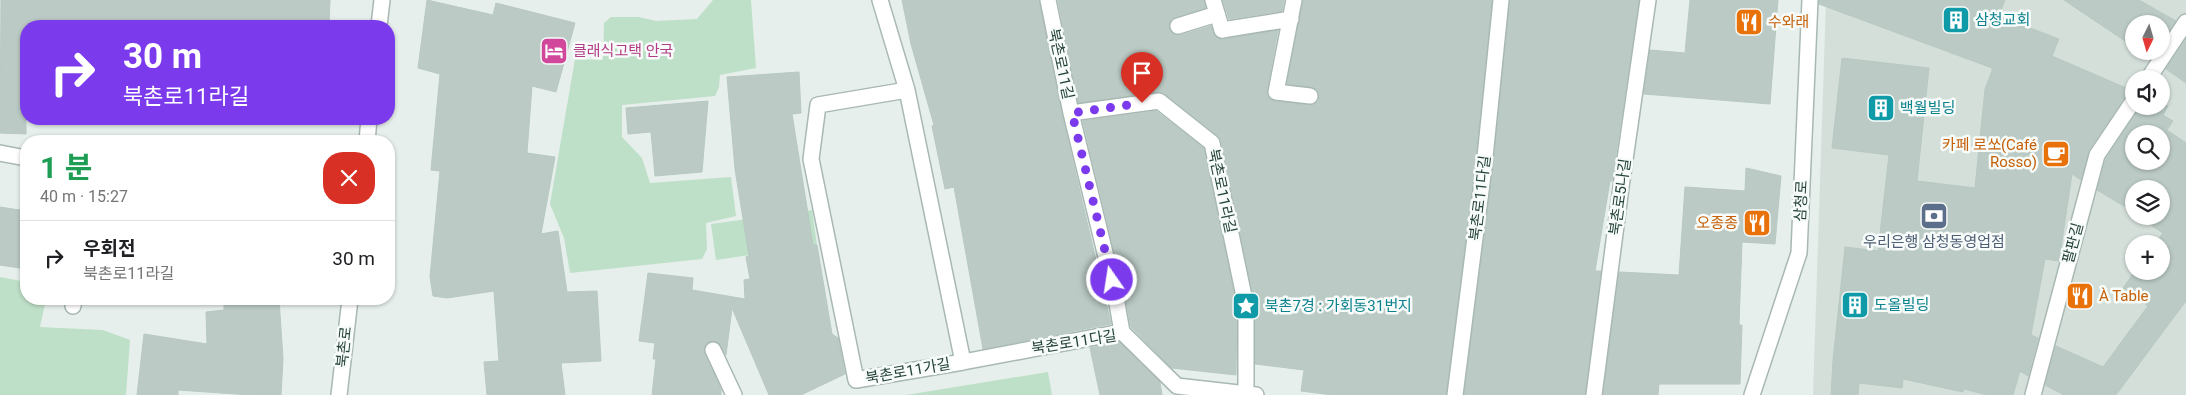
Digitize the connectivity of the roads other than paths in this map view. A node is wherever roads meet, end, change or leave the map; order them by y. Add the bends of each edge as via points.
1 (382, 0) edge
2 (880, 0) edge
3 (1048, 0) edge
4 (1294, 0) edge
5 (1502, 0) edge
6 (1648, 0) edge
7 (1810, 0) edge
8 (1215, 7) edge
9 (1291, 19) junction
10 (380, 20) edge
11 (2186, 22) edge
12 (1178, 26) dead end
13 (2154, 70) edge
14 (906, 90) junction
15 (1310, 96) dead end
16 (1072, 113) junction
17 (2125, 113) edge
18 (0, 153) edge
19 (20, 157) edge
20 (349, 305) edge
21 (1122, 332) junction
22 (713, 350) dead end
23 (962, 362) junction
24 (1177, 390) edge
25 (1251, 394) edge
26 (339, 395) edge
27 (734, 395) edge
28 (1455, 395) edge
29 (1594, 395) edge
30 (1752, 395) edge
31 (2033, 395) edge

1 - 10 street
2 - 14 street, 북촌로11가길
3 - 16 street, 북촌로11길
4 - 9 street
5 - 28 street, 북촌로11다길
6 - 29 street, 북촌로5나길
7 - 30 street, 삼청로 via 1799,253
8 - 9 street via 1222,30
8 - 12 street
9 - 15 street via 1276,92
11 - 13 street
14 - 23 street, 북촌로11가길
14 - 23 street, 북촌로11가길 via 818,105 811,159 852,361 856,380
16 - 21 street, 북촌로11길
16 - 25 street, 북촌로11라길 via 1159,101 1212,143 1246,306
17 - 31 street, 팔판길 via 2097,155
18 - 19 street
20 - 26 street, 북촌로
21 - 23 street, 북촌로11다길
21 - 24 street, 북촌로11다길
22 - 27 street
24 - 25 street, 북촌로11다길

